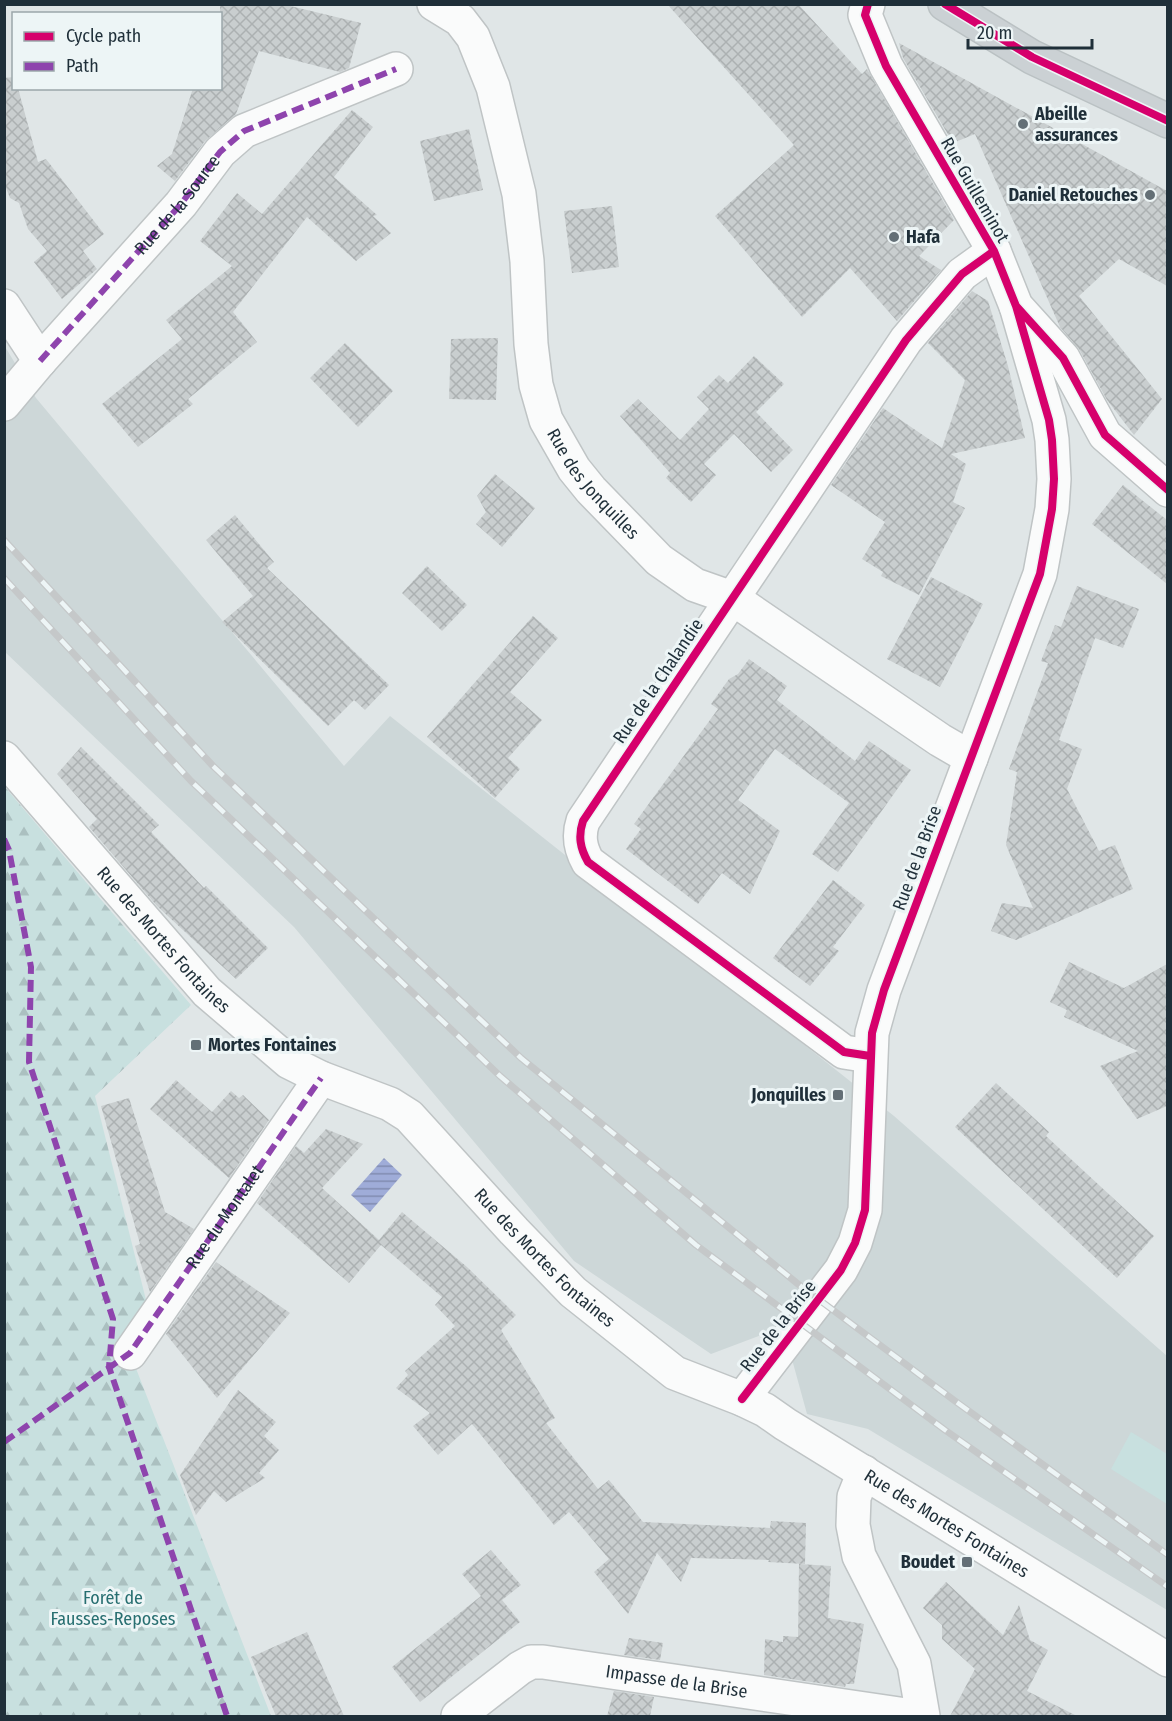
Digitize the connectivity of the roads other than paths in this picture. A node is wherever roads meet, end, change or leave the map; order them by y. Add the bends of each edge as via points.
1 (434, 4) edge
2 (868, 4) edge
3 (945, 4) edge
4 (396, 69) dead end
5 (1167, 121) edge
6 (994, 251) junction
7 (4, 306) edge
8 (1016, 306) junction
9 (40, 361) junction
10 (4, 404) edge
11 (1105, 435) junction
12 (1052, 440) junction
13 (1167, 490) edge
14 (732, 598) junction
15 (4, 758) edge
16 (971, 758) junction
17 (870, 1056) junction
18 (321, 1078) junction
19 (130, 1353) dead end
20 (742, 1399) junction
21 (864, 1472) junction
22 (1167, 1660) edge
23 (458, 1716) edge
24 (913, 1716) edge
25 (923, 1716) edge

1 - 14 street, Rue des Jonquilles via 460,20 473,37 493,87 519,195 531,344 536,385 546,420 574,469 659,560 695,585
2 - 6 street, Rue Guilleminot via 866,15 886,66
3 - 5 main road via 1032,57
4 - 9 street, Rue de la Source via 244,131 220,152 181,204
6 - 8 street, Rue Guilleminot
6 - 14 street, Rue de la Chalandie via 962,274 906,340
7 - 9 street
8 - 11 street, Rue Guilleminot via 1063,358
8 - 12 street, Rue de la Brise
9 - 10 street, Rue de la Source
11 - 12 street
11 - 13 street, Rue Guilleminot
12 - 16 street, Rue de la Brise via 1052,509 1040,574
14 - 16 street, Rue des Jonquilles
14 - 17 street, Rue de la Chalandie via 583,821 579,833 583,854 588,862 844,1052
15 - 18 street, Rue des Mortes Fontaines via 207,992 289,1062
16 - 17 street, Rue de la Brise via 884,990
17 - 20 street, Rue de la Brise via 865,1210 855,1243 841,1270
18 - 19 street, Rue du Montalet
18 - 20 street, Rue des Mortes Fontaines via 390,1104 409,1116 573,1292 675,1373
20 - 21 street, Rue des Mortes Fontaines
21 - 22 street, Rue des Mortes Fontaines
21 - 25 street via 854,1497 853,1525 860,1556 914,1664
23 - 24 street, Impasse de la Brise via 531,1662

